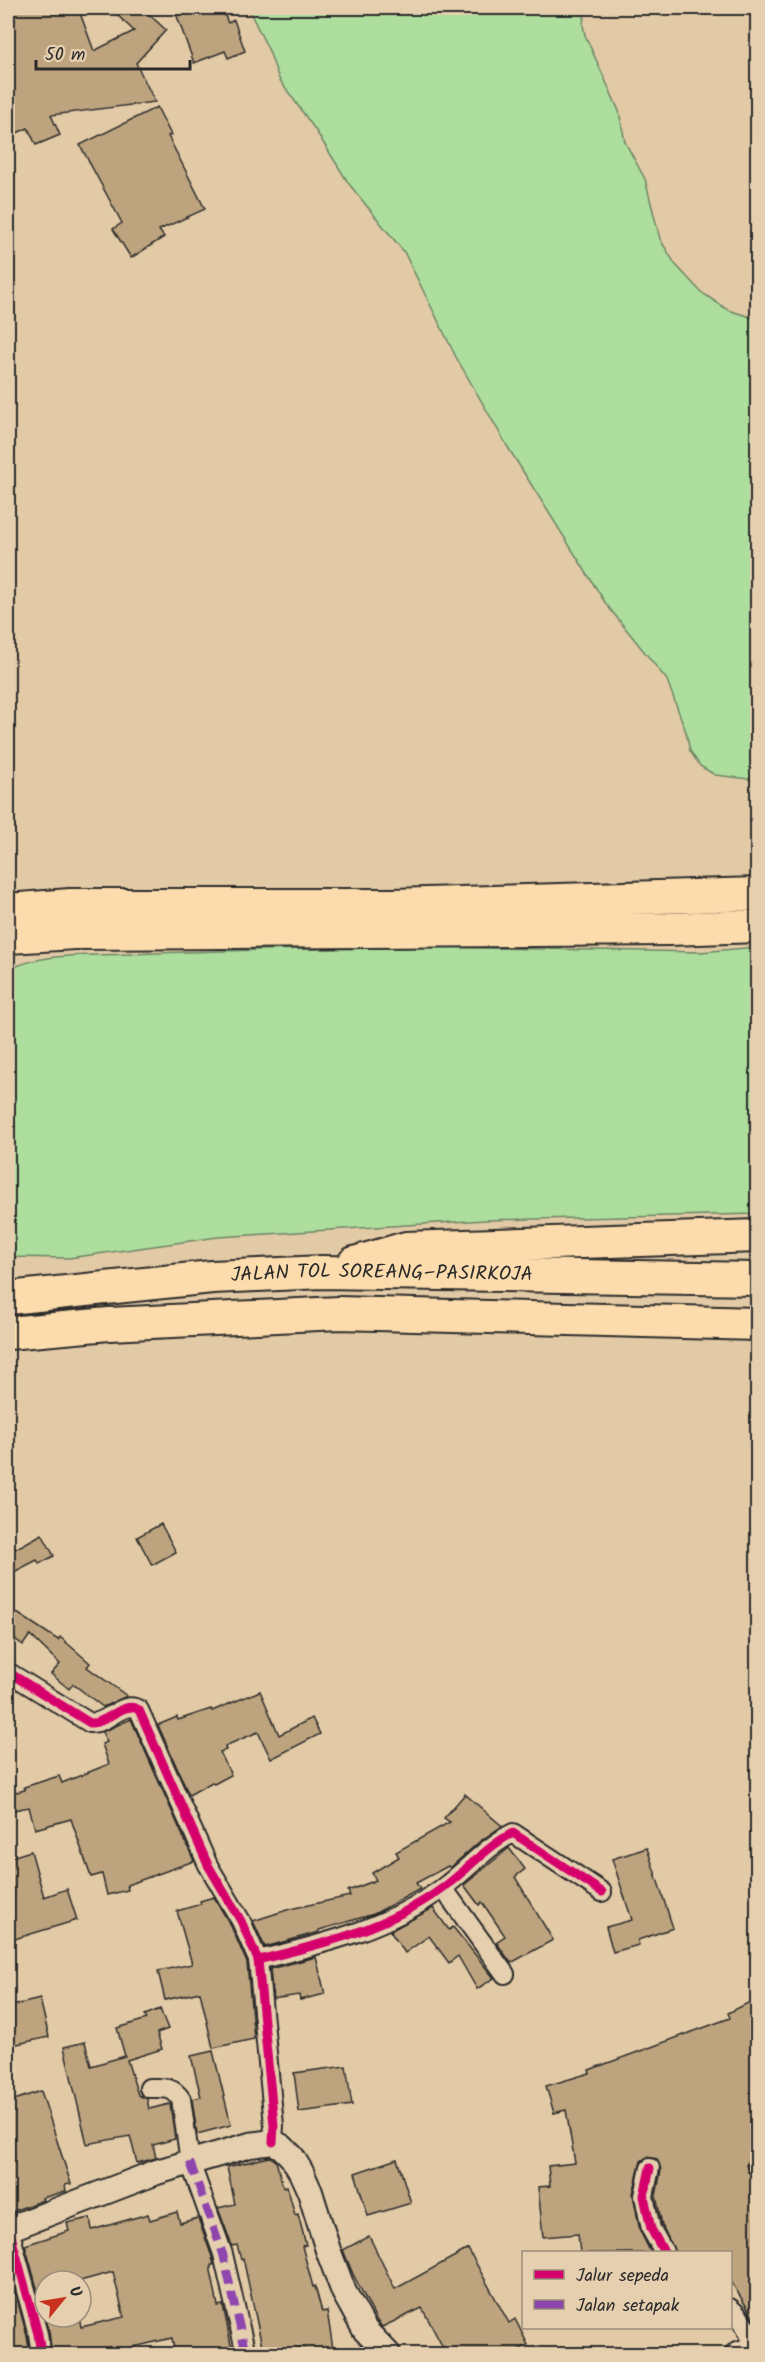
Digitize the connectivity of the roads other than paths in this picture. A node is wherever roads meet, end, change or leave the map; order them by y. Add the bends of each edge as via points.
1 (758, 894) edge
2 (8, 900) edge
3 (8, 910) edge
4 (72, 919) junction
5 (758, 926) edge
6 (8, 937) edge
7 (8, 947) edge
8 (758, 1236) edge
9 (322, 1272) junction
10 (758, 1279) edge
11 (8, 1298) edge
12 (758, 1324) edge
13 (8, 1333) edge
14 (8, 1672) edge
15 (443, 1888) junction
16 (602, 1892) dead end
17 (258, 1960) junction
18 (505, 1974) dead end
19 (149, 2088) dead end
20 (273, 2142) junction
21 (190, 2162) junction
22 (650, 2168) dead end
23 (8, 2229) edge
24 (663, 2251) edge
25 (732, 2310) edge
26 (750, 2350) edge
27 (41, 2355) edge
28 (246, 2355) edge
29 (388, 2355) edge

1 - 4 highway
2 - 4 highway
3 - 4 highway
4 - 5 highway via 668,929
4 - 6 highway
4 - 7 highway
8 - 9 highway via 406,1248
9 - 10 highway, JALAN TOL SOREANG–PASIRKOJA
9 - 11 highway, JALAN TOL SOREANG–PASIRKOJA via 212,1277
12 - 13 highway, JALAN TOL SOREANG–PASIRKOJA via 339,1313
14 - 17 street via 90,1723 98,1724 127,1707 139,1710 208,1865 241,1921
15 - 16 street via 513,1833
15 - 17 street via 384,1923 327,1944
15 - 18 street
17 - 20 street
19 - 21 street via 169,2088 181,2099
20 - 21 street
20 - 29 street via 292,2157 301,2172 344,2292 365,2330
21 - 23 street
21 - 28 street via 228,2272
22 - 24 street via 644,2196 651,2229
23 - 27 street
25 - 26 street via 748,2328

